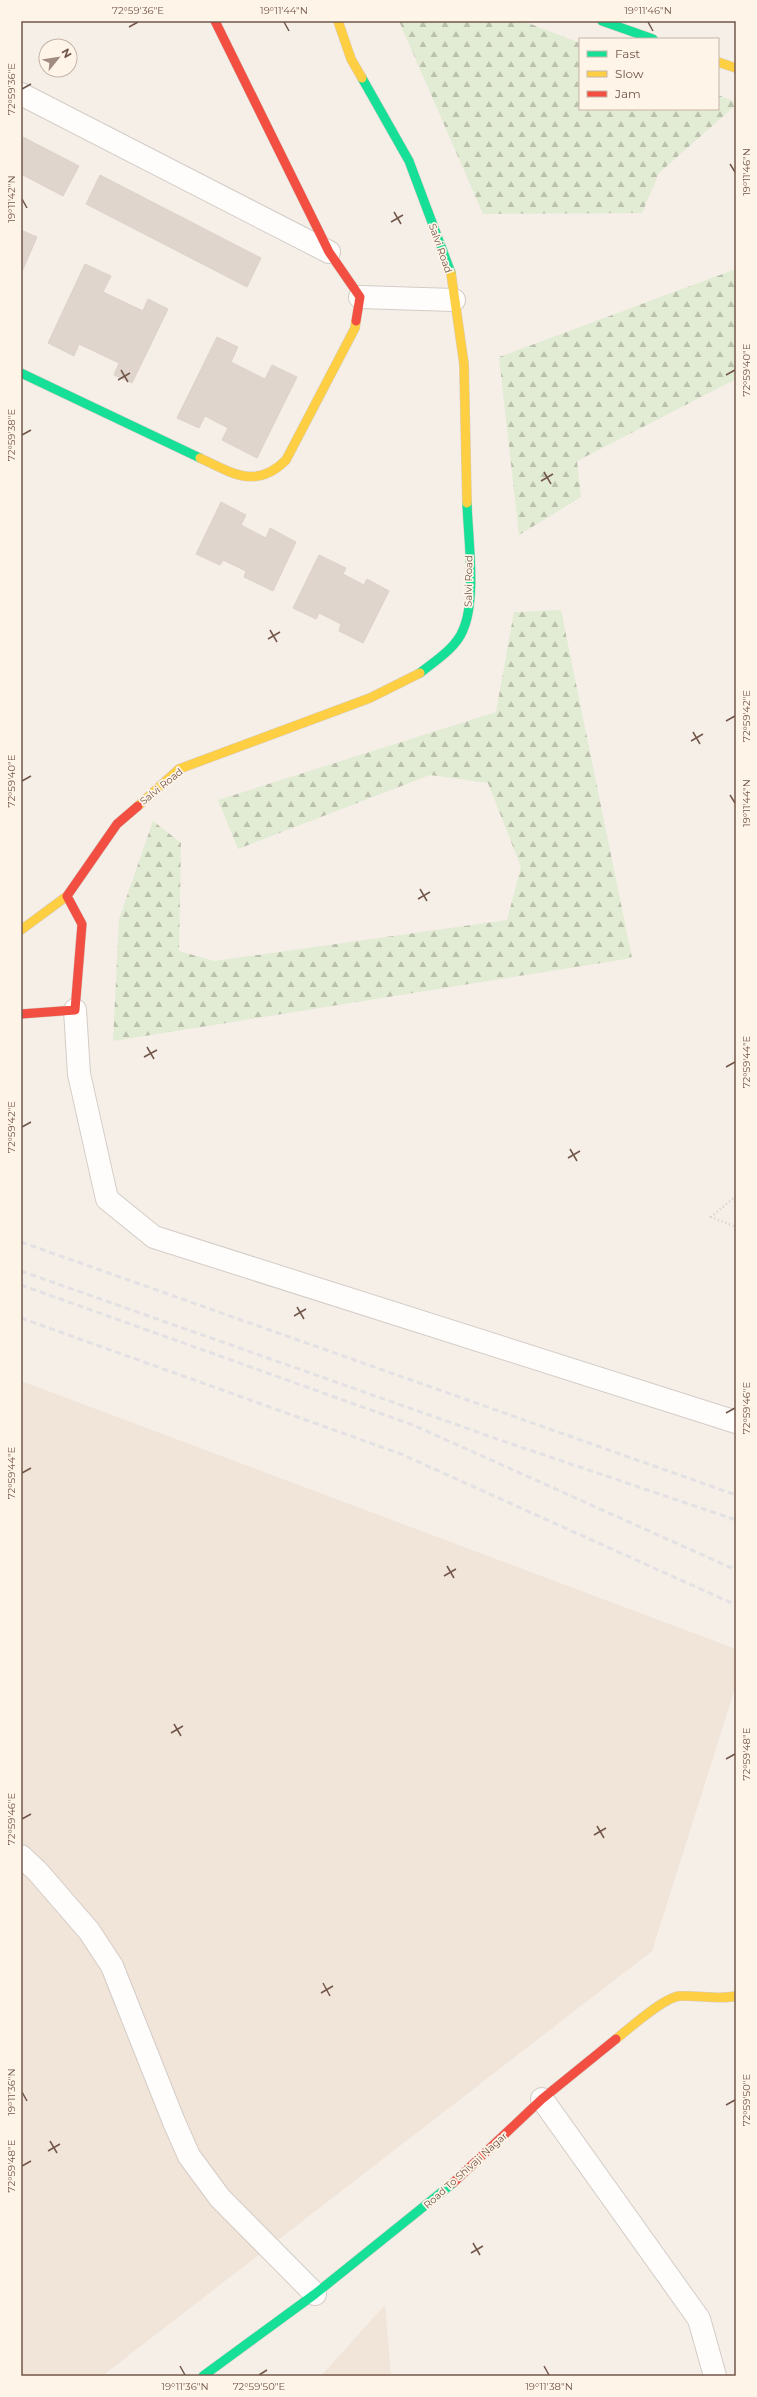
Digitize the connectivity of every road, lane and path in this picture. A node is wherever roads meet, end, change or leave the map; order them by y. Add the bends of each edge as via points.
1 (215, 21) edge
2 (338, 21) edge
3 (602, 21) edge
4 (650, 38) edge
5 (719, 62) edge
6 (736, 68) edge
7 (21, 94) edge
8 (329, 252) junction
9 (360, 297) junction
10 (454, 300) junction
11 (21, 373) edge
12 (68, 896) junction
13 (21, 930) edge
14 (75, 1010) junction
15 (21, 1014) edge
16 (736, 1196) edge
17 (736, 1227) edge
18 (736, 1422) edge
19 (21, 1856) edge
20 (736, 1996) edge
21 (542, 2099) junction
22 (315, 2294) junction
23 (202, 2376) edge
24 (714, 2376) edge

1 - 8 street
2 - 10 street, Salvi Road via 351,59 409,161 450,268
3 - 4 street
5 - 6 street
7 - 8 street
8 - 9 street
9 - 10 street
9 - 11 street via 355,328 286,460 276,471 260,478 239,476
10 - 12 street, Salvi Road via 464,364 470,603 463,631 446,652 415,678 370,698 179,769 117,824
12 - 13 street, Salvi Road
12 - 14 street via 82,924
14 - 15 street
14 - 18 street via 79,1074 107,1199 154,1237
16 - 17 path via 711,1217
19 - 22 street via 89,1931 112,1966 190,2156 220,2198
20 - 21 street, Road To Shivaji Nagar via 722,1999 679,1996 654,2009
21 - 22 street, Road To Shivaji Nagar via 442,2194
21 - 24 street via 699,2319
22 - 23 street, Road To Shivaji Nagar

